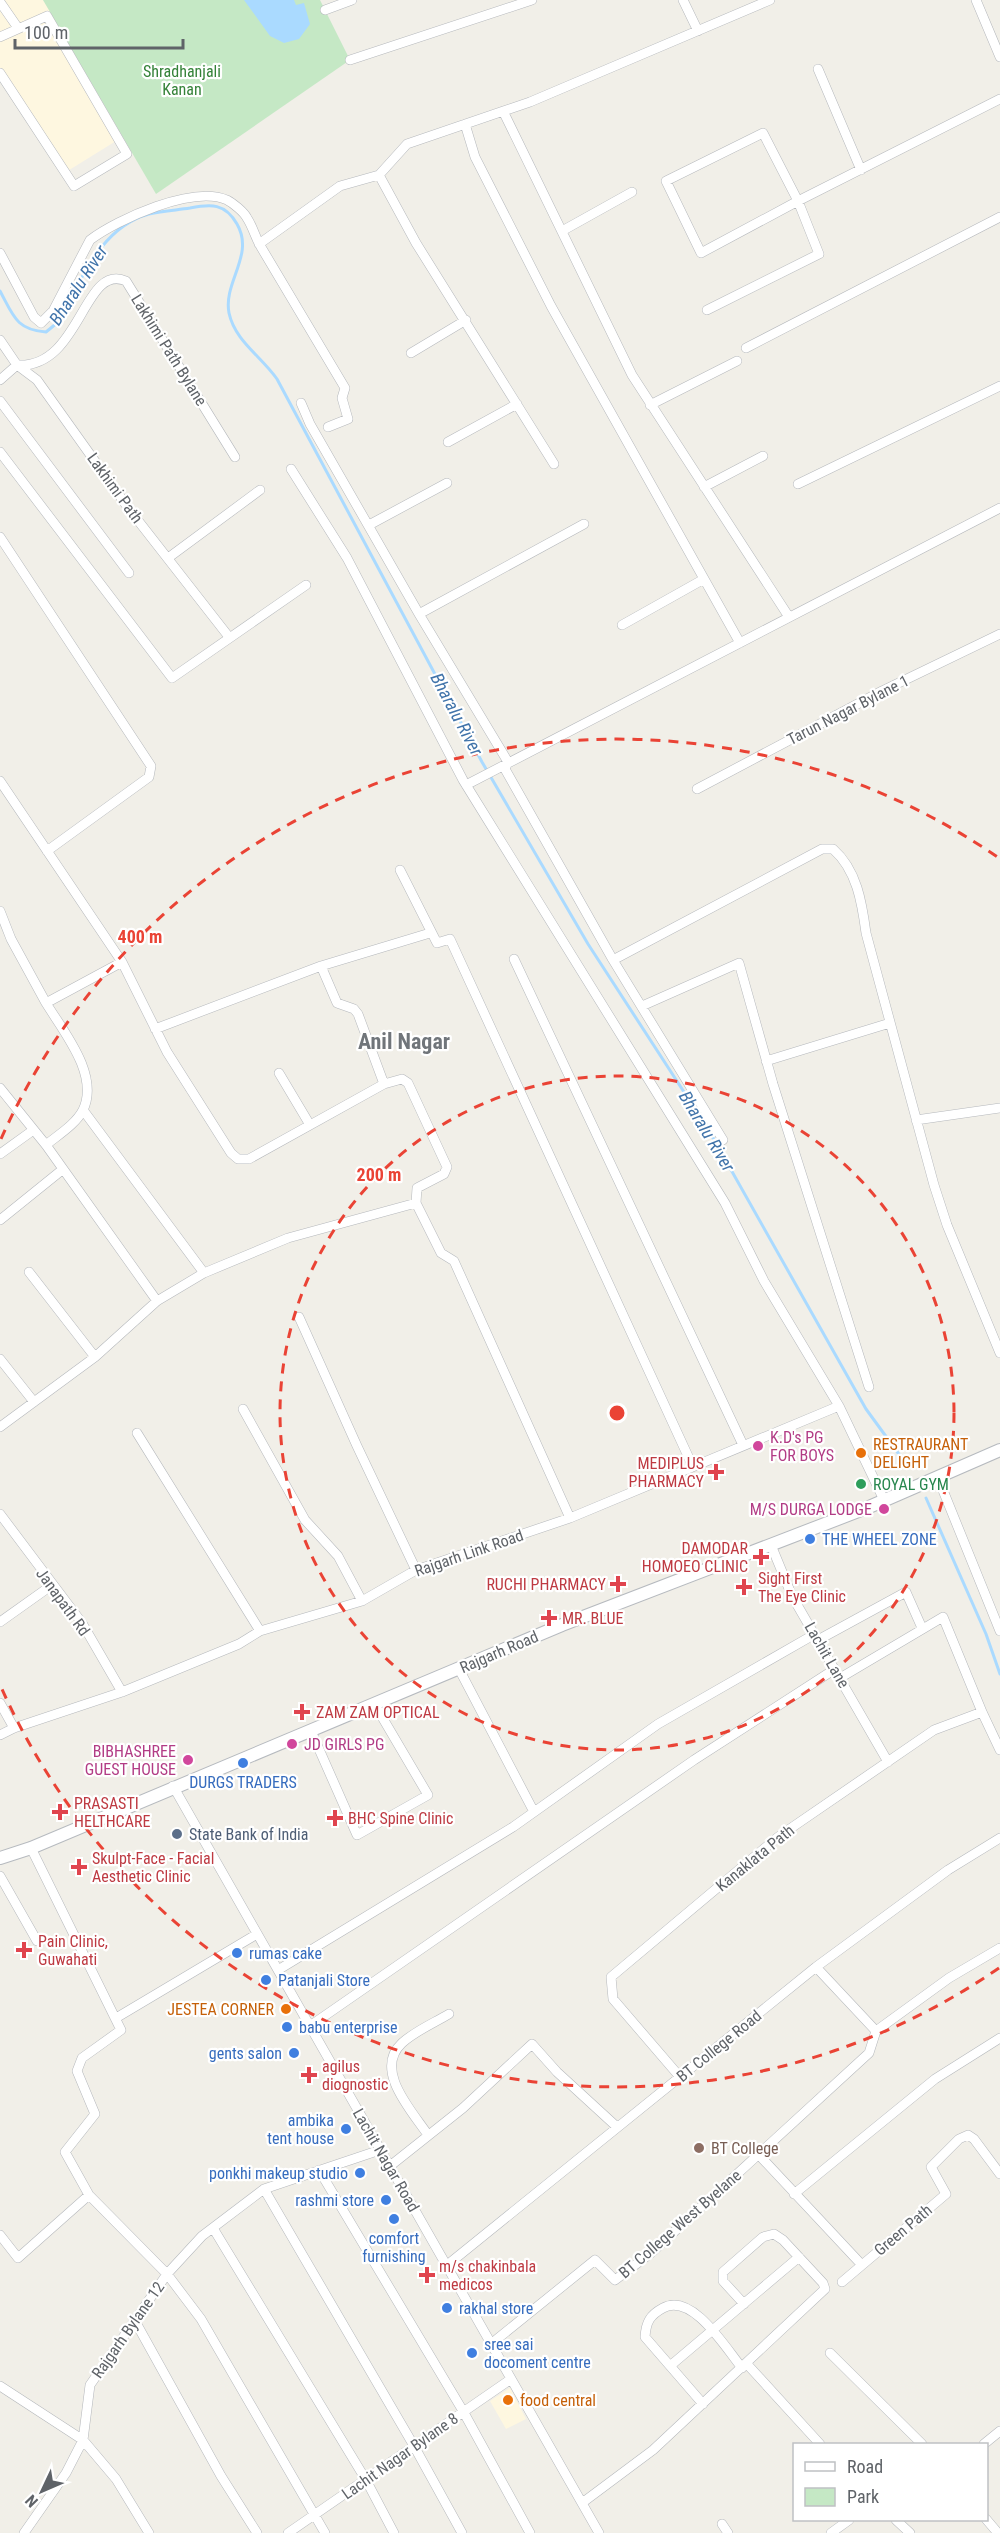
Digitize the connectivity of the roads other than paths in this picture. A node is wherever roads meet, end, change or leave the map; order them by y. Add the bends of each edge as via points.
1 (352, 0) edge
2 (532, 0) edge
3 (683, 0) edge
4 (770, 0) edge
5 (976, 0) edge
6 (0, 2) edge
7 (325, 10) dead end
8 (18, 28) junction
9 (698, 31) junction
10 (0, 37) edge
11 (1000, 57) edge
12 (350, 60) dead end
13 (818, 69) dead end
14 (0, 73) edge
15 (1000, 99) edge
16 (503, 111) junction
17 (465, 124) junction
18 (861, 170) junction
19 (379, 175) junction
20 (632, 192) dead end
21 (798, 201) junction
22 (1000, 217) edge
23 (562, 231) junction
24 (259, 244) junction
25 (0, 253) edge
26 (707, 310) dead end
27 (466, 320) junction
28 (0, 340) edge
29 (746, 348) dead end
30 (411, 353) dead end
31 (737, 361) dead end
32 (17, 365) junction
33 (0, 380) edge
34 (1000, 386) edge
35 (0, 400) edge
36 (301, 404) dead end
37 (517, 404) junction
38 (650, 405) junction
39 (328, 427) dead end
40 (448, 442) dead end
41 (0, 452) edge
42 (763, 456) dead end
43 (236, 457) dead end
44 (554, 464) dead end
45 (291, 469) dead end
46 (447, 483) dead end
47 (798, 484) dead end
48 (704, 487) junction
49 (260, 490) dead end
50 (1000, 508) edge
51 (369, 525) junction
52 (584, 525) dead end
53 (0, 537) edge
54 (168, 558) junction
55 (129, 573) dead end
56 (704, 579) junction
57 (306, 585) dead end
58 (419, 614) junction
59 (789, 617) junction
60 (622, 625) dead end
61 (1000, 634) edge
62 (229, 637) junction
63 (740, 643) junction
64 (508, 762) junction
65 (0, 781) edge
66 (466, 785) junction
67 (697, 789) dead end
68 (47, 851) junction
69 (400, 870) dead end
70 (0, 911) edge
71 (430, 933) junction
72 (514, 959) dead end
73 (613, 960) junction
74 (122, 962) junction
75 (321, 966) junction
76 (46, 1003) junction
77 (642, 1006) junction
78 (890, 1023) junction
79 (156, 1029) junction
80 (766, 1061) junction
81 (279, 1073) dead end
82 (384, 1084) junction
83 (0, 1088) edge
84 (1000, 1107) edge
85 (83, 1110) junction
86 (916, 1120) junction
87 (310, 1125) junction
88 (32, 1131) junction
89 (723, 1140) dead end
90 (46, 1145) junction
91 (0, 1154) edge
92 (62, 1170) junction
93 (416, 1203) junction
94 (0, 1220) edge
95 (29, 1272) dead end
96 (204, 1273) junction
97 (157, 1301) junction
98 (299, 1317) dead end
99 (1000, 1353) edge
100 (95, 1357) junction
101 (0, 1359) edge
102 (869, 1387) dead end
103 (34, 1402) junction
104 (839, 1406) junction
105 (243, 1408) dead end
106 (0, 1427) edge
107 (137, 1433) dead end
108 (743, 1445) junction
109 (1000, 1450) edge
110 (693, 1467) junction
111 (938, 1478) junction
112 (884, 1500) junction
113 (0, 1514) edge
114 (570, 1518) junction
115 (771, 1545) junction
116 (416, 1570) junction
117 (52, 1585) junction
118 (362, 1601) junction
119 (0, 1622) edge
120 (922, 1628) junction
121 (1000, 1630) edge
122 (260, 1631) junction
123 (816, 1637) junction
124 (459, 1669) junction
125 (838, 1674) junction
126 (122, 1692) junction
127 (0, 1703) edge
128 (375, 1705) junction
129 (982, 1712) junction
130 (14, 1728) junction
131 (311, 1731) junction
132 (0, 1735) edge
133 (1000, 1750) edge
134 (888, 1762) junction
135 (173, 1786) junction
136 (534, 1812) junction
137 (1000, 1838) edge
138 (31, 1848) junction
139 (0, 1858) edge
140 (0, 1876) edge
141 (257, 1934) junction
142 (37, 1941) dead end
143 (1000, 1948) edge
144 (816, 1967) junction
145 (278, 1970) junction
146 (449, 2013) dead end
147 (116, 2018) junction
148 (310, 2026) junction
149 (876, 2031) junction
150 (1000, 2038) edge
151 (680, 2077) junction
152 (617, 2127) junction
153 (428, 2135) junction
154 (380, 2150) junction
155 (759, 2155) junction
156 (390, 2166) junction
157 (319, 2170) junction
158 (1000, 2174) edge
159 (264, 2189) junction
160 (794, 2194) junction
161 (89, 2195) junction
162 (213, 2228) junction
163 (0, 2235) edge
164 (799, 2257) junction
165 (861, 2264) junction
166 (446, 2266) junction
167 (167, 2274) junction
168 (842, 2282) dead end
169 (744, 2304) junction
170 (135, 2321) junction
171 (711, 2331) junction
172 (491, 2344) junction
173 (830, 2353) dead end
174 (744, 2365) junction
175 (670, 2366) junction
176 (511, 2379) junction
177 (0, 2386) edge
178 (703, 2404) junction
179 (463, 2411) junction
180 (1000, 2431) edge
181 (83, 2440) junction
182 (818, 2443) edge
183 (920, 2443) edge
184 (986, 2443) edge
185 (414, 2446) junction
186 (366, 2480) junction
187 (582, 2503) junction
188 (315, 2515) junction
189 (988, 2520) edge
190 (848, 2521) edge
191 (897, 2521) edge
192 (722, 2524) dead end
193 (24, 2533) edge
194 (149, 2533) edge
195 (257, 2533) edge
196 (288, 2533) edge
197 (325, 2533) edge
198 (394, 2533) edge
199 (462, 2533) edge
200 (530, 2533) edge
201 (599, 2533) edge
202 (728, 2533) edge
203 (831, 2533) edge
204 (910, 2533) edge
205 (997, 2533) edge

1 - 7 street
2 - 12 street
3 - 9 street
4 - 9 street
5 - 11 street
6 - 8 street
8 - 10 street
8 - 14 street via 47,16 127,154 74,186
9 - 16 street
13 - 18 street
15 - 18 street
16 - 17 street
16 - 23 street
17 - 19 street via 406,144
17 - 56 street via 475,157 551,306
18 - 21 street
19 - 24 street via 340,186
19 - 27 street via 416,243
20 - 23 street
21 - 21 street via 701,253 666,181 763,133
21 - 26 street via 819,254
22 - 29 street
23 - 38 street
24 - 25 street via 247,216 227,200 211,196 183,199 144,210 90,240 53,311 40,323
24 - 39 street via 345,388 342,398 348,419
27 - 30 street
27 - 37 street
28 - 32 street, Lakhimi Path
31 - 38 street
32 - 33 street
32 - 43 street, Lakhimi Path Bylane via 34,364 55,352 101,282 119,278 126,281
32 - 54 street, Lakhimi Path via 37,380
34 - 47 street
35 - 55 street
36 - 51 street
37 - 40 street
37 - 44 street
38 - 48 street
41 - 62 street via 172,678
42 - 48 street
45 - 66 street via 347,558
46 - 51 street
48 - 59 street
49 - 54 street
50 - 59 street
51 - 58 street
52 - 58 street
53 - 68 street via 151,766 149,777
54 - 62 street, Lakhimi Path
56 - 60 street
56 - 63 street
57 - 62 street
58 - 64 street
59 - 63 street
61 - 67 street, Tarun Nagar Bylane 1
63 - 64 street
64 - 66 street
64 - 73 street via 505,769
65 - 68 street
66 - 104 street via 725,1203 764,1281
68 - 74 street
69 - 71 street
70 - 76 street via 10,939
71 - 75 street
71 - 110 street via 437,943 450,939
72 - 108 street
73 - 77 street
73 - 78 street via 822,849 834,849 854,878
74 - 76 street
74 - 79 street
75 - 79 street
75 - 82 street via 337,1003 358,1014
76 - 85 street via 84,1069 88,1083
77 - 80 street via 739,963
77 - 89 street
78 - 80 street
78 - 86 street
79 - 87 street via 238,1159 249,1159
80 - 102 street
81 - 87 street
82 - 87 street
82 - 93 street via 399,1079 408,1083 447,1167 444,1174 417,1188
83 - 88 street
84 - 86 street
85 - 90 street
85 - 96 street
86 - 99 street via 947,1225
88 - 90 street
88 - 91 street
90 - 92 street
92 - 94 street
92 - 97 street
93 - 96 street via 288,1238
93 - 114 street via 441,1253 454,1261
95 - 100 street
96 - 97 street
97 - 100 street
98 - 116 street
100 - 103 street
101 - 103 street
103 - 106 street
104 - 108 street, Rajgarh Link Road
104 - 112 street
105 - 118 street via 305,1520 338,1556
107 - 122 street
108 - 110 street, Rajgarh Link Road
109 - 111 main road, Rajgarh Road
110 - 114 street, Rajgarh Link Road
111 - 112 main road, Rajgarh Road
111 - 121 street
112 - 115 main road, Rajgarh Road
113 - 117 street, Janapath Rd
114 - 116 street, Rajgarh Link Road
115 - 123 street, Lachit Lane via 792,1596
115 - 124 main road, Rajgarh Road
116 - 118 street, Rajgarh Link Road
117 - 119 street
117 - 126 street, Janapath Rd via 82,1623
118 - 122 street, Rajgarh Link Road
120 - 123 street via 906,1592
120 - 125 street
120 - 129 street via 944,1617
122 - 126 street, Rajgarh Link Road
123 - 125 street, Lachit Lane
123 - 136 street via 658,1724
124 - 128 main road, Rajgarh Road
124 - 136 street
125 - 134 street, Lachit Lane
125 - 148 street via 694,1761
126 - 130 street, Rajgarh Link Road
127 - 130 street
128 - 131 main road, Rajgarh Road
128 - 131 street via 428,1795 357,1835
129 - 133 street
129 - 134 street, Kanaklata Path via 934,1730
130 - 132 street, Rajgarh Link Road
131 - 135 main road, Rajgarh Road
134 - 151 street, Kanaklata Path via 778,1837 611,1977 613,1999
135 - 138 main road, Rajgarh Road
135 - 141 street, Lachit Nagar Road
136 - 145 street
137 - 144 street, BT College Road via 948,1870
138 - 139 main road, Rajgarh Road
138 - 147 street
140 - 142 street
141 - 145 street, Lachit Nagar Road
141 - 147 street
143 - 149 street, BT College West Byelane via 948,1978
144 - 149 street
144 - 151 street, BT College Road
145 - 148 street, Lachit Nagar Road
146 - 153 street via 403,2043 393,2054 390,2071 403,2099
147 - 161 street, Rajgarh Bylane 12 via 122,2030 82,2058 77,2072 95,2114 65,2152
148 - 154 street, Lachit Nagar Road
149 - 155 street, BT College West Byelane via 869,2052
150 - 160 street via 934,2079
151 - 152 street, BT College Road
152 - 153 street via 532,2044
152 - 166 street, BT College Road
153 - 156 street
154 - 156 street, Lachit Nagar Road
154 - 157 street
155 - 160 street
155 - 172 street, BT College West Byelane via 651,2253 615,2280 595,2260
156 - 166 street, Lachit Nagar Road
157 - 159 street
157 - 179 street
158 - 165 street, Green Path via 974,2139 968,2135 959,2139 931,2167 946,2194
159 - 162 street
159 - 185 street
160 - 165 street
161 - 163 street via 18,2258
161 - 167 street, Rajgarh Bylane 12
162 - 167 street
162 - 186 street
164 - 169 street
164 - 169 street via 774,2234 763,2237 723,2272 723,2281
164 - 174 street via 825,2289
165 - 168 street, Green Path
166 - 172 street, Lachit Nagar Road
167 - 170 street, Rajgarh Bylane 12
167 - 188 street via 201,2319
169 - 171 street
170 - 181 street, Rajgarh Bylane 12 via 90,2385
170 - 195 street
171 - 174 street
171 - 175 street
171 - 175 street via 693,2310 680,2303 654,2312 646,2323 645,2337
172 - 176 street, Lachit Nagar Road
173 - 183 street
174 - 178 street
174 - 182 street
175 - 178 street
176 - 179 street, Lachit Nagar Bylane 8
176 - 187 street, Lachit Nagar Road
177 - 181 street
178 - 187 street via 653,2450
179 - 185 street, Lachit Nagar Bylane 8
179 - 200 street
180 - 184 street
181 - 193 street, Rajgarh Bylane 12 via 66,2473
181 - 194 street via 116,2479
185 - 186 street, Lachit Nagar Bylane 8
185 - 199 street
186 - 188 street, Lachit Nagar Bylane 8
186 - 198 street
187 - 201 street, Lachit Nagar Road
188 - 196 street, Lachit Nagar Bylane 8
188 - 197 street
189 - 205 street
190 - 203 street
191 - 204 street
192 - 202 street

